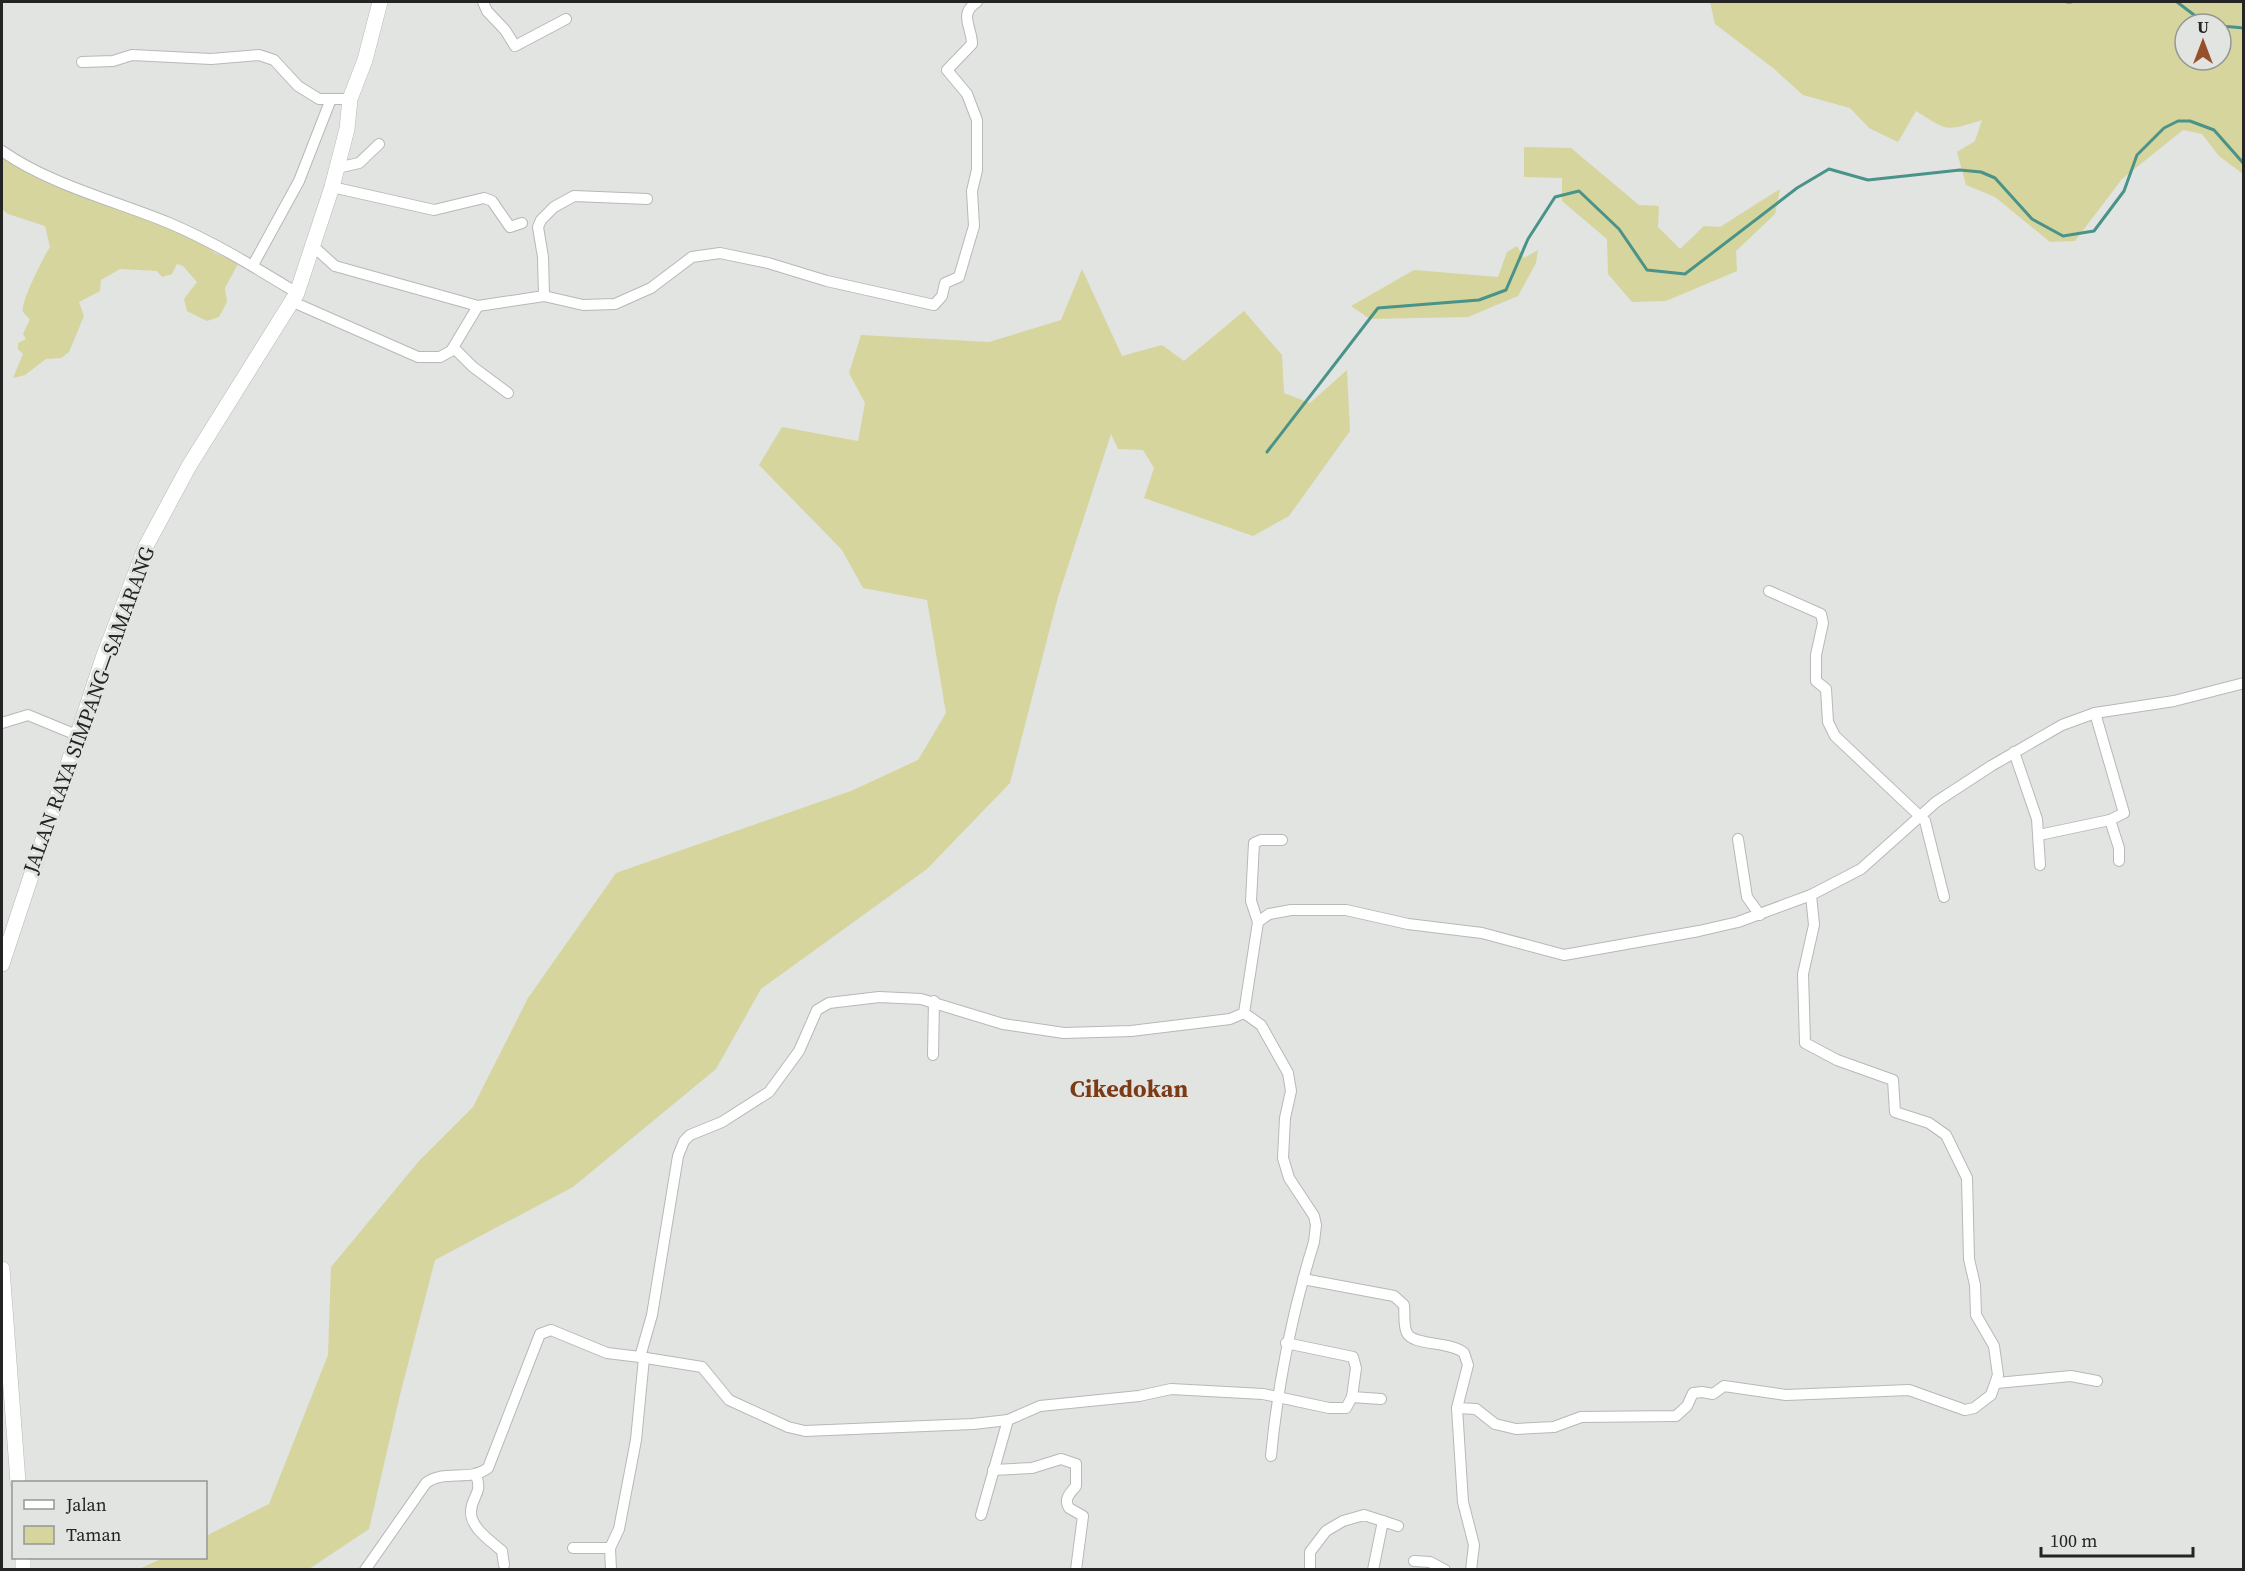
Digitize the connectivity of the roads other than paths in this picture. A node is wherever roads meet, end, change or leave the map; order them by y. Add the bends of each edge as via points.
1 (380, 2) edge
2 (483, 2) edge
3 (977, 2) edge
4 (566, 19) dead end
5 (82, 62) dead end
6 (331, 99) junction
7 (350, 99) junction
8 (379, 144) dead end
9 (2, 151) edge
10 (337, 168) junction
11 (332, 188) junction
12 (647, 199) dead end
13 (522, 223) dead end
14 (314, 247) junction
15 (253, 265) junction
16 (544, 296) junction
17 (295, 298) junction
18 (478, 306) junction
19 (454, 348) junction
20 (508, 393) dead end
21 (1769, 591) dead end
22 (2244, 683) edge
23 (2095, 713) junction
24 (2, 723) edge
25 (80, 730) junction
26 (2014, 752) junction
27 (1921, 815) junction
28 (2110, 820) junction
29 (2039, 835) junction
30 (1738, 839) dead end
31 (1282, 840) dead end
32 (2119, 861) dead end
33 (2040, 865) dead end
34 (1811, 896) junction
35 (1944, 897) dead end
36 (1760, 915) junction
37 (1258, 922) junction
38 (2, 964) edge
39 (934, 1001) junction
40 (1244, 1013) junction
41 (933, 1055) dead end
42 (2, 1269) edge
43 (1303, 1278) junction
44 (1286, 1343) junction
45 (642, 1358) junction
46 (2097, 1381) dead end
47 (1997, 1383) junction
48 (1352, 1397) junction
49 (1276, 1398) junction
50 (1381, 1399) dead end
51 (1457, 1408) junction
52 (6, 1414) edge
53 (1008, 1420) junction
54 (1271, 1456) dead end
55 (993, 1470) junction
56 (476, 1474) junction
57 (18, 1481) edge
58 (981, 1515) dead end
59 (1383, 1521) junction
60 (1398, 1526) dead end
61 (573, 1548) dead end
62 (610, 1548) junction
63 (1414, 1561) dead end
64 (504, 1565) dead end
65 (365, 1569) edge
66 (611, 1569) edge
67 (1076, 1569) edge
68 (1310, 1569) edge
69 (1373, 1569) edge
70 (1445, 1569) edge
71 (1471, 1569) edge

1 - 7 main road, JALAN RAYA SIMPANG—SAMARANG
2 - 4 street via 515,46
3 - 16 street via 966,14 973,43 947,70 967,94 976,115 974,226 959,277 945,283 942,296 934,305 720,253 692,257 651,288 615,304 583,305
5 - 6 street via 113,61 132,55 211,59 259,55 274,60 295,84 313,96
6 - 7 street
6 - 15 street via 299,181
7 - 10 main road, JALAN RAYA SIMPANG—SAMARANG
8 - 10 street via 359,163
9 - 15 street via 36,172 170,224
10 - 11 main road, JALAN RAYA SIMPANG—SAMARANG
11 - 13 street via 427,209 484,198 495,205 508,225
11 - 14 main road, JALAN RAYA SIMPANG—SAMARANG
12 - 16 street via 574,196 554,207 538,227
14 - 17 main road, JALAN RAYA SIMPANG—SAMARANG
14 - 18 street via 335,266
15 - 17 street
16 - 18 street
17 - 19 street via 418,357 440,357
17 - 25 main road, JALAN RAYA SIMPANG—SAMARANG via 160,516 120,610
18 - 19 street
19 - 20 street
21 - 27 street via 1821,614 1816,681 1826,688 1831,729 1841,743
22 - 23 street via 2174,701
23 - 26 street via 2062,725
23 - 28 street via 2125,811
24 - 25 street via 28,715
25 - 38 main road, JALAN RAYA SIMPANG—SAMARANG
26 - 27 street
26 - 29 street
27 - 34 street via 1861,869
27 - 35 street via 1929,829
28 - 29 street
28 - 32 street
29 - 33 street
30 - 36 street via 1747,897
31 - 37 street via 1254,843 1251,902
34 - 36 street
34 - 47 street via 1814,925 1803,974 1805,1043 1837,1060 1893,1080 1895,1112 1929,1123 1951,1140 1967,1178 1975,1311 1994,1346
36 - 37 street via 1699,931 1564,955 1482,933 1408,924 1346,910 1291,910 1269,914
37 - 40 street
39 - 40 street via 1003,1024 1064,1033 1131,1031 1230,1019
39 - 41 street
39 - 45 street via 879,997 825,1004 813,1016 799,1051 769,1092 722,1122 687,1137 678,1156
40 - 43 street via 1261,1025 1291,1083 1284,1164 1316,1225
42 - 52 main road
43 - 44 street
43 - 51 street via 1394,1296 1404,1305 1409,1336 1460,1349 1468,1365
44 - 48 street via 1353,1357 1356,1368
44 - 49 street
45 - 53 street via 704,1368 729,1400 805,1431
45 - 56 street via 607,1353 551,1330 542,1333 492,1462
45 - 62 street via 636,1440 619,1529
46 - 47 street via 2071,1376
47 - 51 street via 1988,1399 1969,1410 1953,1408 1909,1390 1786,1395 1724,1386 1713,1395 1693,1394 1676,1416 1581,1417 1563,1425 1536,1429 1507,1428 1476,1409
48 - 49 street via 1346,1408
48 - 50 street
49 - 53 street via 1171,1389 1040,1406
49 - 54 street
51 - 71 street via 1463,1502 1474,1545
52 - 57 main road
53 - 55 street
55 - 58 street
55 - 67 street via 1032,1468 1061,1459 1076,1464 1076,1486 1066,1502 1083,1516
56 - 64 street via 479,1491 472,1518 487,1540 502,1551
56 - 65 street via 436,1478 426,1483
59 - 60 street
59 - 68 street via 1357,1515 1326,1532 1310,1552
59 - 69 street
61 - 62 street
62 - 66 street
63 - 70 street via 1430,1562

